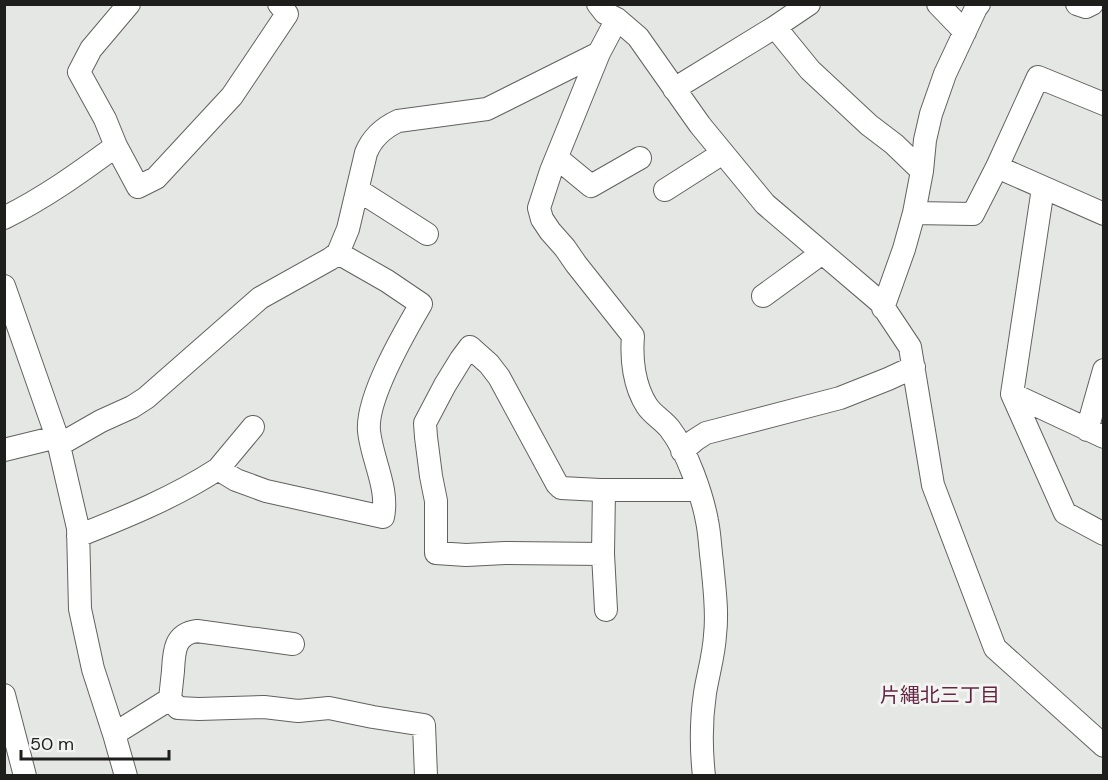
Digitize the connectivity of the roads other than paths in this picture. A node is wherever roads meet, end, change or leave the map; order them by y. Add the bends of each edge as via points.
1 (129, 4) edge
2 (279, 4) edge
3 (598, 4) edge
4 (810, 4) edge
5 (938, 4) edge
6 (979, 4) edge
7 (1077, 4) edge
8 (1092, 4) edge
9 (617, 19) junction
10 (775, 27) junction
11 (964, 32) junction
12 (599, 53) junction
13 (674, 89) junction
14 (1104, 104) edge
15 (116, 146) junction
16 (723, 153) junction
17 (557, 158) junction
18 (640, 158) dead end
19 (997, 167) junction
20 (922, 171) junction
21 (1043, 188) junction
22 (358, 190) junction
23 (665, 190) dead end
24 (914, 213) junction
25 (1104, 214) edge
26 (4, 218) edge
27 (427, 234) dead end
28 (338, 253) junction
29 (822, 253) junction
30 (4, 286) edge
31 (763, 296) dead end
32 (883, 308) junction
33 (914, 367) junction
34 (1104, 370) edge
35 (1012, 394) junction
36 (253, 427) dead end
37 (1095, 434) edge
38 (58, 441) junction
39 (4, 450) edge
40 (682, 451) junction
41 (218, 468) junction
42 (604, 490) junction
43 (698, 490) junction
44 (1104, 534) edge
45 (78, 536) junction
46 (603, 554) junction
47 (606, 610) dead end
48 (294, 644) dead end
49 (4, 695) edge
50 (170, 699) junction
51 (114, 734) junction
52 (1104, 746) edge
53 (25, 776) edge
54 (126, 776) edge
55 (426, 776) edge
56 (704, 776) edge

1 - 15 street via 91,49 79,72
2 - 15 street via 287,14 232,96 156,178 138,187
3 - 9 street via 604,13
4 - 10 street
5 - 11 street
6 - 11 street
7 - 8 street
9 - 12 street
9 - 13 street via 638,38
10 - 13 street
10 - 20 street via 810,70
11 - 20 street via 931,114
12 - 17 street
12 - 22 street via 487,109 398,121 387,126 366,153
13 - 16 street
14 - 19 street via 1038,76
15 - 26 street via 33,204
16 - 23 street
16 - 29 street via 765,204
17 - 18 street via 591,186
17 - 40 street via 539,208 542,219 633,336 634,372 640,392
19 - 21 street
19 - 24 street via 973,214
20 - 24 street
21 - 25 street
21 - 35 street
22 - 27 street
22 - 28 street
24 - 32 street
28 - 38 street via 260,298 146,398
28 - 41 street via 421,304 382,379 370,413 370,438 384,495 382,517 266,491 236,480
29 - 31 street
29 - 32 street
30 - 38 street
32 - 33 street via 910,347
33 - 40 street via 840,398 706,433
33 - 52 street via 933,485 995,648
34 - 37 street
35 - 37 street
35 - 44 street via 1065,513
36 - 41 street
38 - 39 street
38 - 45 street
40 - 43 street
41 - 45 street via 159,502
42 - 43 street
42 - 46 street
42 - 46 street via 561,489 499,377 470,347 425,423 436,501 436,553
43 - 56 street via 708,522 717,616 705,694
45 - 51 street via 80,609 93,669
46 - 47 street
48 - 50 street via 189,632 175,649
49 - 53 street
50 - 51 street
50 - 55 street via 178,708 329,708 424,725
51 - 54 street

